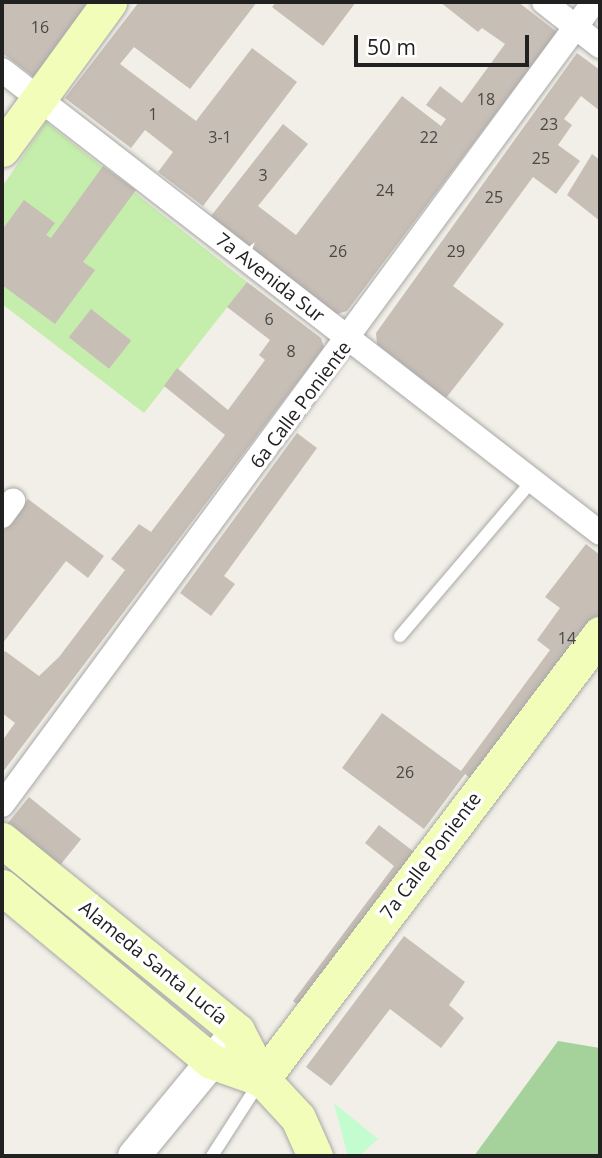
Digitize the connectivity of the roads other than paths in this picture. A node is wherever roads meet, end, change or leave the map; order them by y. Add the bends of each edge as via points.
1 (109, 2) edge
2 (544, 2) edge
3 (594, 2) edge
4 (576, 27) junction
5 (600, 46) edge
6 (2, 70) edge
7 (39, 99) junction
8 (2, 149) edge
9 (350, 340) junction
10 (533, 480) junction
11 (600, 533) edge
12 (600, 634) edge
13 (400, 636) dead end
14 (2, 805) edge
15 (2, 840) edge
16 (2, 887) edge
17 (237, 1031) junction
18 (211, 1061) junction
19 (262, 1079) junction
20 (134, 1156) edge
21 (212, 1156) edge
22 (315, 1156) edge

1 - 7 main road
2 - 4 street
3 - 4 street, 6a Calle Poniente
4 - 5 street
4 - 9 street, 6a Calle Poniente
6 - 7 street, 7a Avenida Sur
7 - 8 main road
7 - 9 street, 7a Avenida Sur
9 - 10 street, 7a Avenida Sur
9 - 14 street, 6a Calle Poniente
10 - 11 street, 7a Avenida Sur
10 - 13 lane
12 - 19 main road, 7a Calle Poniente
15 - 17 main road, Alameda Santa Lucía
16 - 18 main road, Alameda Santa Lucía
17 - 18 street
17 - 19 main road, Alameda Santa Lucía
18 - 19 main road, Alameda Santa Lucía
18 - 20 street
19 - 21 lane
19 - 22 main road via 298,1118

